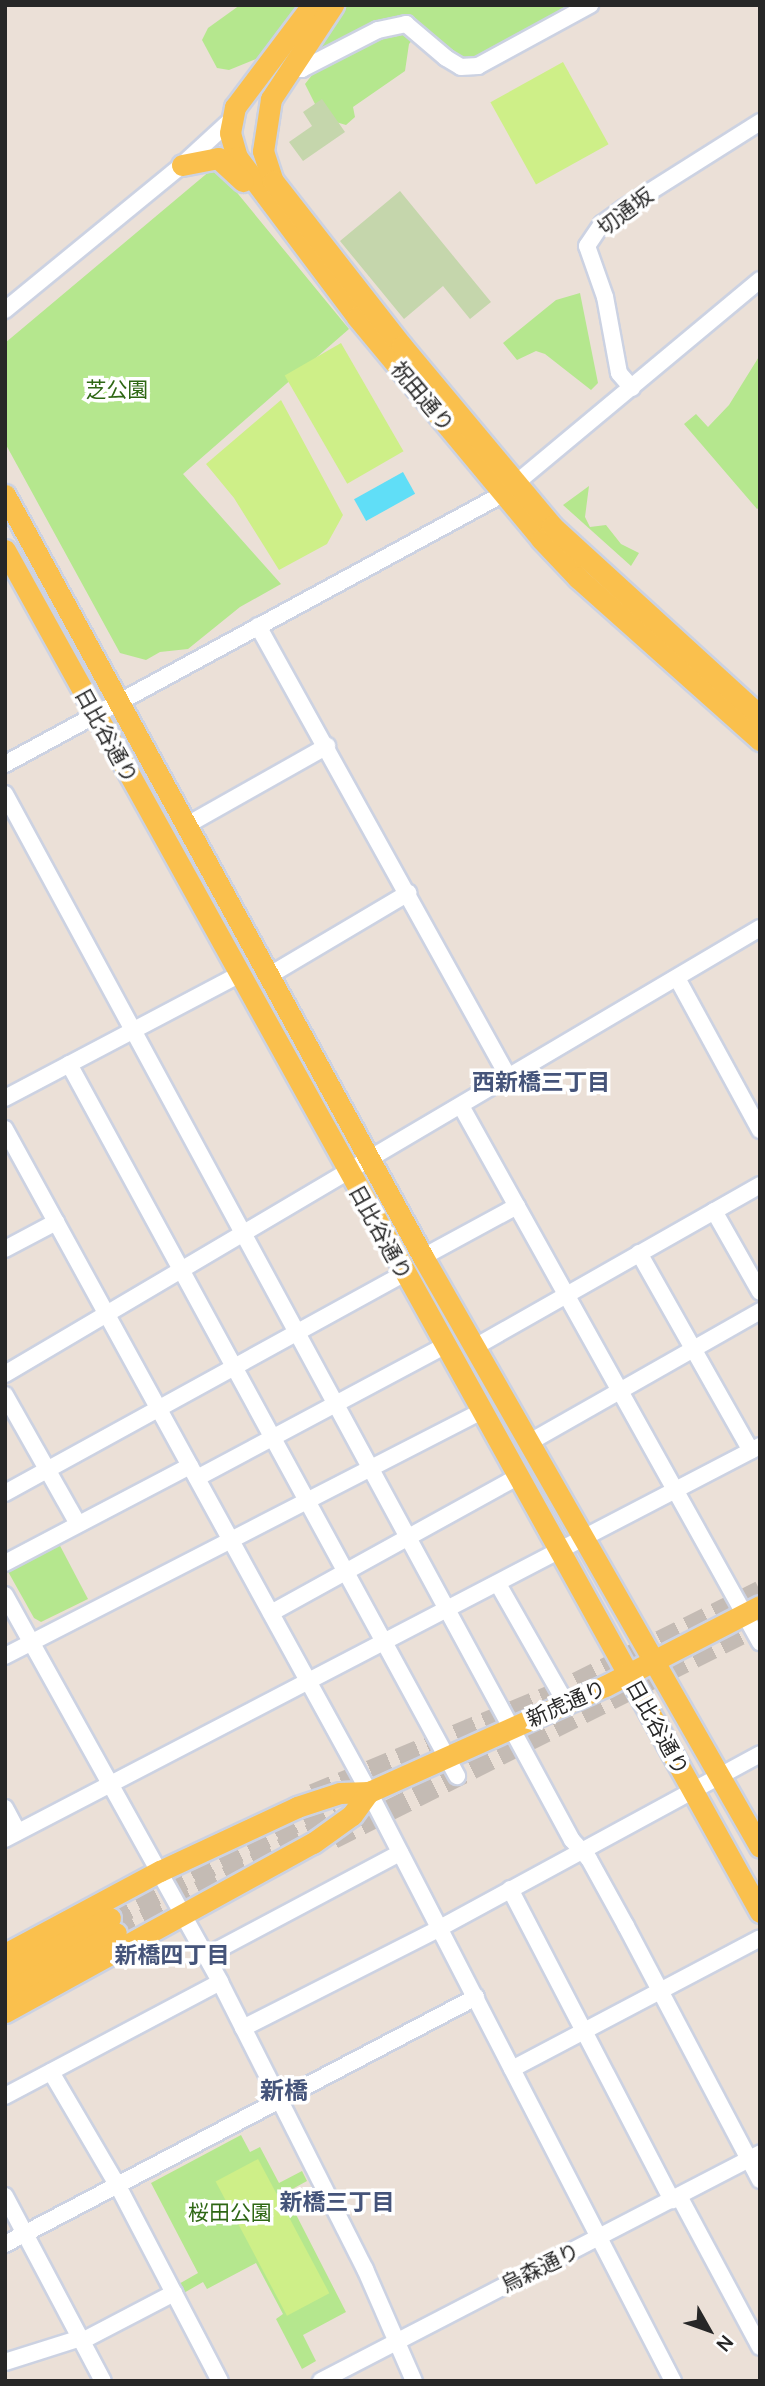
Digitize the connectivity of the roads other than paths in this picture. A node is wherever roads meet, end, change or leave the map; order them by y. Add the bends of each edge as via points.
1 (312, 5) edge
2 (333, 5) edge
3 (590, 5) edge
4 (310, 37) junction
5 (294, 65) junction
6 (232, 119) junction
7 (760, 122) edge
8 (182, 166) junction
9 (273, 181) junction
10 (283, 222) junction
11 (760, 280) edge
12 (5, 310) edge
13 (632, 388) junction
14 (510, 489) junction
15 (5, 495) edge
16 (5, 550) edge
17 (258, 626) junction
18 (118, 701) junction
19 (96, 714) junction
20 (760, 716) edge
21 (760, 740) edge
22 (327, 746) junction
23 (5, 764) edge
24 (5, 793) edge
25 (187, 825) junction
26 (408, 893) junction
27 (760, 928) edge
28 (239, 975) junction
29 (270, 975) junction
30 (677, 978) junction
31 (134, 1031) junction
32 (69, 1064) junction
33 (509, 1079) junction
34 (5, 1098) edge
35 (461, 1106) junction
36 (5, 1129) edge
37 (760, 1129) edge
38 (11, 1152) edge
39 (369, 1159) junction
40 (347, 1172) junction
41 (760, 1185) edge
42 (517, 1206) junction
43 (714, 1211) junction
44 (56, 1222) junction
45 (244, 1233) junction
46 (5, 1249) edge
47 (639, 1253) junction
48 (423, 1257) junction
49 (182, 1270) junction
50 (404, 1274) junction
51 (760, 1293) edge
52 (566, 1295) junction
53 (760, 1311) edge
54 (107, 1315) junction
55 (297, 1332) junction
56 (444, 1346) junction
57 (475, 1347) junction
58 (693, 1350) junction
59 (233, 1368) junction
60 (5, 1374) edge
61 (620, 1390) junction
62 (5, 1395) edge
63 (336, 1404) junction
64 (159, 1410) junction
65 (480, 1412) junction
66 (273, 1437) junction
67 (527, 1443) junction
68 (756, 1450) edge
69 (371, 1467) junction
70 (49, 1470) junction
71 (193, 1472) junction
72 (516, 1478) junction
73 (676, 1491) junction
74 (5, 1493) edge
75 (308, 1502) junction
76 (78, 1524) junction
77 (408, 1537) junction
78 (582, 1541) junction
79 (232, 1542) junction
80 (561, 1552) junction
81 (5, 1563) edge
82 (345, 1573) junction
83 (498, 1584) junction
84 (5, 1595) edge
85 (752, 1610) edge
86 (448, 1611) junction
87 (271, 1614) junction
88 (760, 1642) edge
89 (32, 1643) junction
90 (383, 1644) junction
91 (5, 1656) edge
92 (653, 1662) junction
93 (629, 1674) junction
94 (309, 1682) junction
95 (566, 1703) junction
96 (512, 1727) junction
97 (760, 1754) edge
98 (447, 1757) junction
99 (457, 1776) dead end
100 (721, 1776) junction
101 (112, 1784) junction
102 (693, 1791) junction
103 (369, 1792) junction
104 (5, 1808) edge
105 (11, 1835) edge
106 (760, 1847) edge
107 (583, 1850) junction
108 (400, 1853) junction
109 (160, 1871) junction
110 (510, 1889) junction
111 (760, 1912) edge
112 (183, 1913) junction
113 (440, 1928) junction
114 (760, 1938) edge
115 (5, 1954) edge
116 (206, 1956) junction
117 (5, 1974) edge
118 (220, 1982) junction
119 (661, 1990) junction
120 (5, 1993) edge
121 (476, 1997) junction
122 (5, 2012) edge
123 (243, 2028) junction
124 (584, 2031) junction
125 (512, 2069) junction
126 (51, 2072) junction
127 (5, 2096) edge
128 (279, 2101) junction
129 (755, 2156) edge
130 (760, 2179) edge
131 (118, 2186) junction
132 (5, 2196) edge
133 (675, 2198) junction
134 (25, 2235) junction
135 (597, 2238) junction
136 (5, 2244) edge
137 (174, 2293) junction
138 (81, 2340) junction
139 (394, 2342) junction
140 (760, 2347) edge
141 (5, 2362) edge
142 (103, 2381) edge
143 (220, 2381) edge
144 (321, 2381) edge
145 (414, 2381) edge
146 (673, 2381) edge

1 - 6 main road via 241,94
2 - 4 main road, 祝田通り
3 - 5 street via 478,66 461,67 406,24 378,30 302,69
4 - 5 main road, 祝田通り
4 - 6 main road via 246,111
5 - 9 main road, 祝田通り via 271,99 264,126 263,151
6 - 8 street
6 - 9 main road
6 - 10 main road, 祝田通り via 237,157
7 - 13 street, 切通坂 via 624,208 602,224 587,246 605,297 619,373
8 - 10 main road via 218,158 266,211
8 - 12 street
9 - 14 main road, 祝田通り
10 - 14 main road, 祝田通り
11 - 13 street
13 - 14 street
14 - 17 street
14 - 20 main road, 祝田通り
14 - 21 main road, 祝田通り via 578,578
15 - 18 main road, 日比谷通り
16 - 19 main road, 日比谷通り
17 - 18 street
17 - 22 street
18 - 19 street
18 - 25 main road, 日比谷通り
19 - 23 street
19 - 28 main road, 日比谷通り
22 - 25 street
22 - 26 street
24 - 31 street
25 - 29 main road, 日比谷通り
26 - 29 street
26 - 33 street
27 - 30 street
28 - 31 street
28 - 40 main road, 日比谷通り
29 - 39 main road, 日比谷通り
30 - 33 street
30 - 37 street
31 - 32 street
31 - 45 street
32 - 34 street
32 - 49 street
33 - 35 street
35 - 39 street
35 - 42 street
36 - 38 street
38 - 44 street
39 - 40 street
39 - 48 main road, 日比谷通り
40 - 45 street
40 - 50 main road, 日比谷通り
41 - 43 street
42 - 48 street
42 - 52 street
43 - 47 street
43 - 51 street
44 - 46 street
44 - 54 street
45 - 49 street
45 - 55 street
47 - 52 street
47 - 58 street
48 - 57 main road, 日比谷通り
49 - 54 street
49 - 59 street
50 - 55 street
50 - 56 main road, 日比谷通り
52 - 57 street
52 - 61 street
53 - 58 street
54 - 60 street
54 - 64 street
55 - 59 street
55 - 63 street
56 - 63 street
56 - 65 main road, 日比谷通り
57 - 67 main road, 日比谷通り
58 - 61 street
58 - 68 street
59 - 64 street
59 - 66 street
61 - 67 street
61 - 73 street
62 - 70 street
63 - 66 street
63 - 69 street
64 - 70 street
64 - 71 street
65 - 69 street
65 - 72 main road, 日比谷通り
66 - 71 street
66 - 75 street
67 - 78 main road, 日比谷通り
68 - 73 street
69 - 75 street
69 - 77 street
70 - 74 street
70 - 76 street
71 - 76 street
71 - 79 street
72 - 77 street
72 - 80 main road, 日比谷通り
73 - 78 street
73 - 85 street
75 - 79 street
75 - 82 street
76 - 81 street
77 - 82 street
77 - 86 street
78 - 80 street
78 - 92 main road, 日比谷通り
79 - 87 street
79 - 89 street
80 - 83 street
80 - 93 main road, 日比谷通り
82 - 87 street
82 - 90 street
83 - 86 street
83 - 95 street
84 - 89 street
85 - 88 street
85 - 92 main road, 新虎通り
86 - 90 street
86 - 96 street
87 - 94 street
89 - 91 street
89 - 101 street
90 - 94 street
90 - 98 street
92 - 93 main road, 新虎通り
92 - 100 main road, 日比谷通り
93 - 95 main road, 新虎通り
93 - 102 main road, 日比谷通り
94 - 101 street
94 - 103 street
95 - 96 main road, 新虎通り
96 - 98 main road, 新虎通り
96 - 107 street via 572,1840
97 - 100 street
98 - 99 street
98 - 103 main road, 新虎通り
100 - 102 street
100 - 106 main road, 日比谷通り
101 - 105 street
101 - 109 street
102 - 107 street
102 - 111 main road, 日比谷通り
103 - 108 street
103 - 109 main road, 新虎通り via 340,1793 307,1803
103 - 112 main road, 新虎通り via 352,1815 313,1843
104 - 105 street
107 - 110 street
107 - 119 street
108 - 113 street
108 - 116 street
109 - 112 street
109 - 115 main road, 新虎通り
110 - 113 street
110 - 124 street
112 - 116 street
112 - 122 main road, 新虎通り
113 - 121 street
113 - 123 street
114 - 119 street
116 - 118 street
117 - 120 main road via 113,1925
118 - 123 street
118 - 126 street
119 - 124 street
119 - 129 street
121 - 125 street
121 - 128 street
123 - 128 street
124 - 125 street
124 - 133 street
125 - 135 street
126 - 127 street
126 - 131 street
128 - 131 street
128 - 139 street via 390,2321
129 - 130 street
129 - 133 street, 烏森通り
131 - 134 street
131 - 137 street
132 - 134 street
133 - 135 street, 烏森通り
133 - 140 street
134 - 136 street
134 - 138 street
135 - 139 street, 烏森通り
135 - 146 street
137 - 138 street
137 - 143 street
138 - 141 street
138 - 142 street
139 - 144 street, 烏森通り
139 - 145 street

